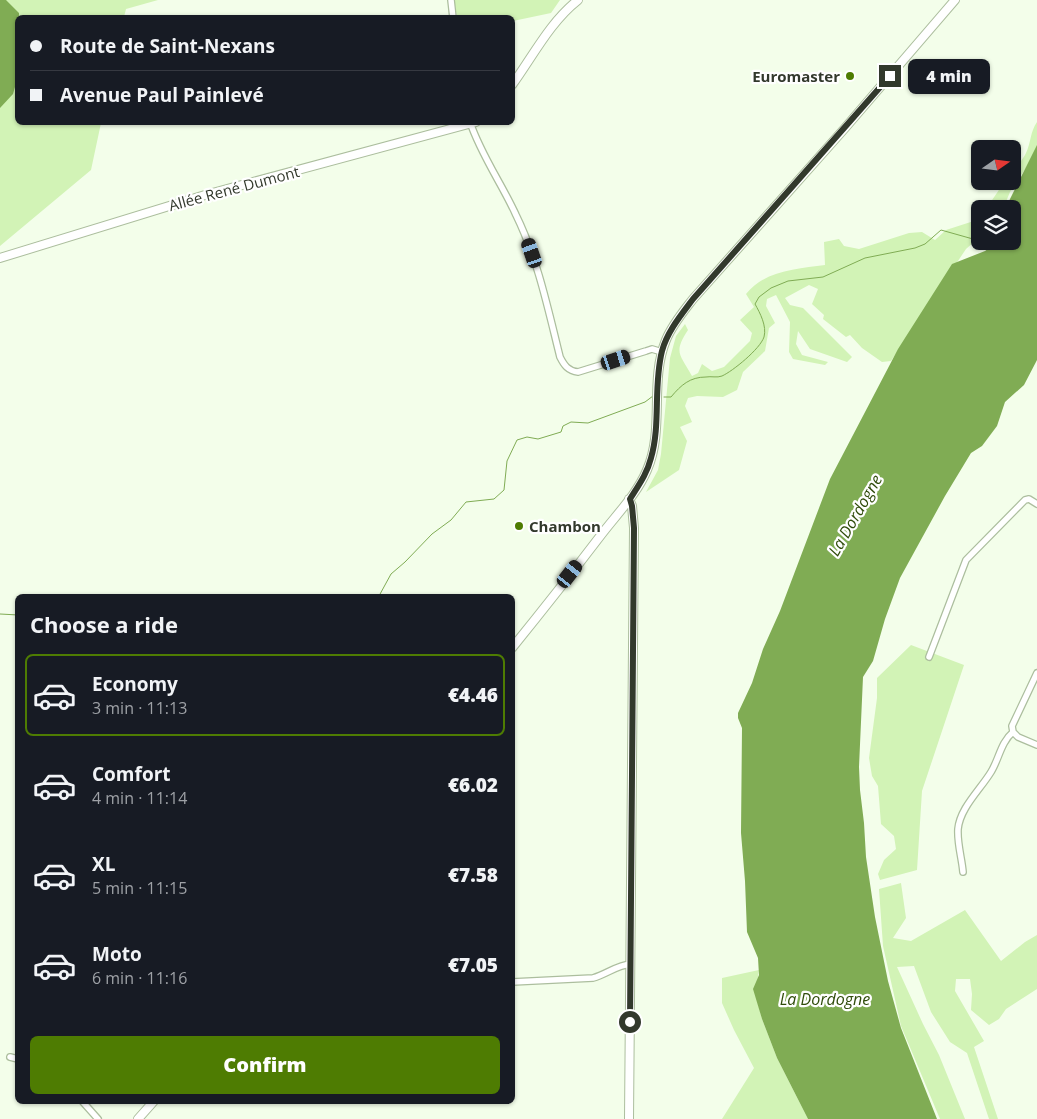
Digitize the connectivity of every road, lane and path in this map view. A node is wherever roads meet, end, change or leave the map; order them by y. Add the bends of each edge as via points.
1 (451, 0) edge
2 (578, 0) edge
3 (955, 0) edge
4 (453, 15) edge
5 (515, 81) edge
6 (465, 125) edge
7 (473, 125) edge
8 (0, 258) edge
9 (662, 352) junction
10 (628, 501) junction
11 (1037, 504) edge
12 (614, 518) junction
13 (632, 519) junction
14 (515, 644) edge
15 (929, 657) dead end
16 (1037, 673) edge
17 (1013, 732) junction
18 (1037, 745) edge
19 (963, 872) dead end
20 (631, 964) junction
21 (515, 982) edge
22 (10, 1057) dead end
23 (15, 1058) edge
24 (85, 1104) edge
25 (151, 1104) edge
26 (98, 1119) edge
27 (138, 1119) edge
28 (630, 1119) edge

1 - 4 street
2 - 5 main road via 549,31
3 - 9 main road via 693,299 674,324
6 - 8 main road, Allée René Dumont via 205,195
7 - 9 street via 528,242 560,358 565,366 578,372 646,351
9 - 10 main road via 652,458
10 - 12 main road
10 - 13 main road
11 - 15 street via 1025,500 966,560
12 - 13 main road via 622,515
12 - 14 main road
13 - 20 main road
16 - 17 street via 1012,726
17 - 18 street
17 - 19 street via 1006,737 991,772 962,817 958,830
20 - 21 street via 623,964 594,978
20 - 28 main road
22 - 23 street
24 - 26 street
25 - 27 main road

